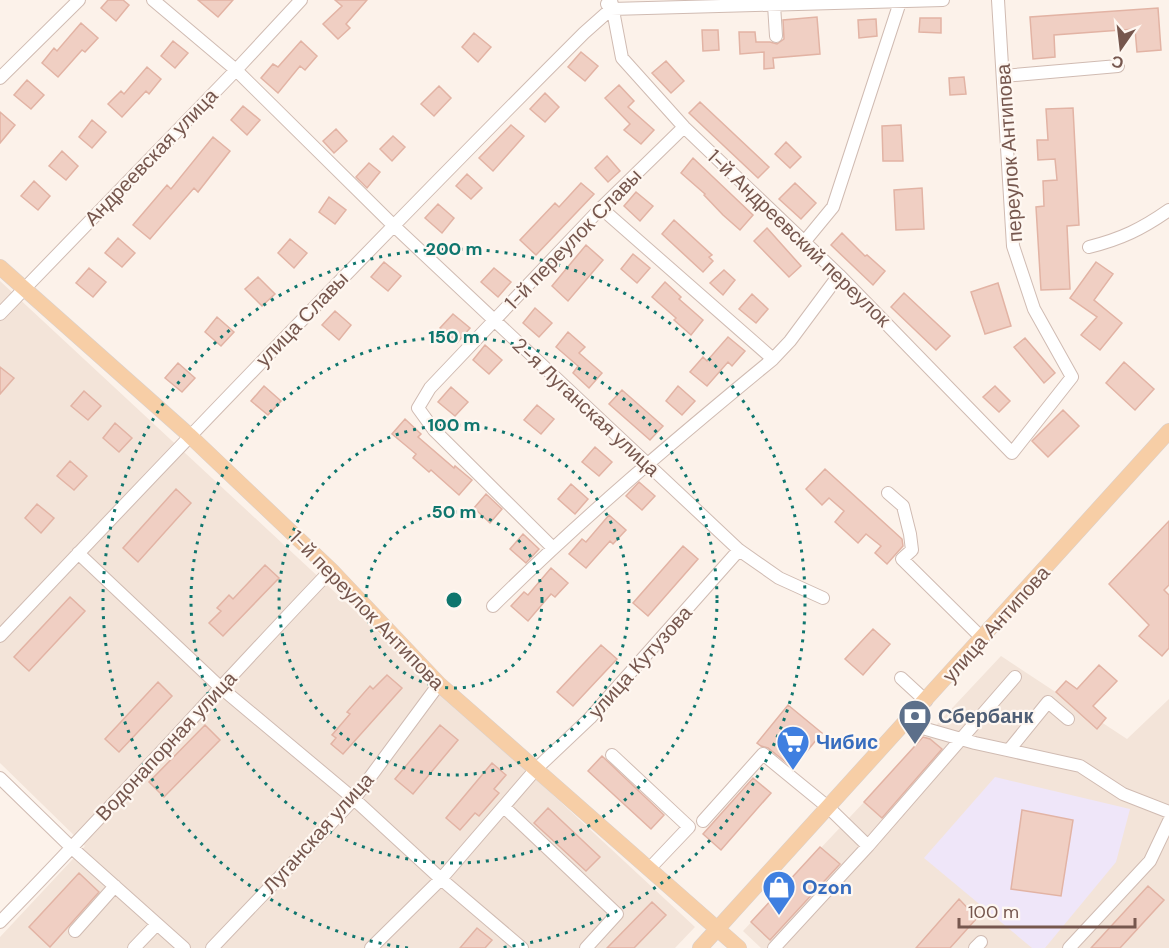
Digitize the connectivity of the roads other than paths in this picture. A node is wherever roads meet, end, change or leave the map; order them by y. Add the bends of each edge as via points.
1 (79, 0) edge
2 (153, 0) edge
3 (302, 0) edge
4 (943, 0) edge
5 (998, 0) edge
6 (797, 2) edge
7 (900, 2) junction
8 (608, 3) edge
9 (692, 4) edge
10 (774, 5) junction
11 (776, 36) dead end
12 (1118, 66) dead end
13 (236, 70) junction
14 (1003, 76) junction
15 (0, 78) edge
16 (684, 127) junction
17 (601, 208) junction
18 (1169, 210) edge
19 (393, 225) junction
20 (805, 241) junction
21 (1089, 248) dead end
22 (0, 267) edge
23 (839, 275) junction
24 (23, 289) junction
25 (0, 314) edge
26 (494, 321) junction
27 (773, 359) junction
28 (1169, 431) edge
29 (189, 435) junction
30 (1012, 453) joint
31 (645, 464) junction
32 (888, 493) dead end
33 (552, 547) junction
34 (740, 550) junction
35 (78, 554) junction
36 (331, 570) junction
37 (823, 598) dead end
38 (493, 606) dead end
39 (0, 636) edge
40 (983, 639) junction
41 (1016, 677) dead end
42 (901, 678) dead end
43 (439, 684) junction
44 (220, 687) junction
45 (926, 701) junction
46 (1068, 719) dead end
47 (905, 723) junction
48 (961, 739) junction
49 (1008, 750) junction
50 (612, 754) dead end
51 (536, 770) junction
52 (0, 778) edge
53 (354, 799) junction
54 (504, 807) junction
55 (829, 808) junction
56 (1169, 812) edge
57 (1169, 820) edge
58 (703, 821) dead end
59 (868, 846) junction
60 (72, 848) junction
61 (650, 868) junction
62 (441, 879) junction
63 (115, 886) junction
64 (0, 922) edge
65 (157, 924) junction
66 (718, 929) junction
67 (75, 931) dead end
68 (515, 946) edge
69 (134, 948) edge
70 (184, 948) edge
71 (212, 948) edge
72 (371, 948) edge
73 (586, 948) edge
74 (700, 948) edge
75 (739, 948) edge
76 (774, 948) edge
77 (1069, 948) edge

1 - 15 street
2 - 13 street, 2-я Луганская улица
3 - 13 street, Андреевская улица
4 - 7 street
5 - 14 street, переулок Антипова
6 - 7 street
6 - 10 street
7 - 20 street via 833,207
8 - 9 street
8 - 16 street, 1-й Андреевский переулок via 622,58
8 - 19 street, улица Славы via 584,33
9 - 10 street
10 - 11 street
12 - 14 street
13 - 19 street, 2-я Луганская улица
13 - 24 street, Андреевская улица
14 - 30 street, переулок Антипова via 1013,246 1034,309 1072,377
16 - 17 street, 1-й переулок Славы
16 - 20 street, 1-й Андреевский переулок
17 - 26 street, 1-й переулок Славы
17 - 27 street
18 - 21 street via 1144,228
19 - 26 street, 2-я Луганская улица
19 - 29 street, улица Славы
20 - 23 street, 1-й Андреевский переулок
22 - 24 main road, 1-й переулок Антипова
23 - 27 street
23 - 30 street, 1-й Андреевский переулок
24 - 25 street, Андреевская улица
24 - 29 main road, 1-й переулок Антипова
26 - 31 street, 2-я Луганская улица
26 - 33 street, 1-й переулок Славы via 430,388 418,408 434,430
27 - 31 street
28 - 40 main road, улица Антипова
29 - 35 street, улица Славы
29 - 36 main road, 1-й переулок Антипова
31 - 33 street
31 - 34 street, 2-я Луганская улица
32 - 40 street via 903,506 910,534 912,550 902,559
33 - 38 street
34 - 37 street, 2-я Луганская улица via 779,578
34 - 51 street, улица Кутузова via 590,718
35 - 39 street, улица Славы
35 - 44 street
36 - 43 main road, 1-й переулок Антипова
36 - 44 street, Водонапорная улица
40 - 45 main road, улица Антипова
41 - 48 street
42 - 45 street
43 - 51 main road, 1-й переулок Антипова
43 - 53 street, Луганская улица
44 - 53 street
44 - 60 street, Водонапорная улица
45 - 47 main road, улица Антипова
46 - 49 street via 1047,702
47 - 48 street
47 - 55 main road, улица Антипова
48 - 49 street
48 - 59 street
49 - 56 street via 1080,766 1123,794
50 - 61 street via 689,826
51 - 54 street, улица Кутузова
51 - 61 main road, 1-й переулок Антипова
52 - 60 street
53 - 62 street
53 - 71 street, Луганская улица
54 - 62 street, улица Кутузова
54 - 73 street via 617,914
55 - 58 street via 763,754
55 - 59 street
55 - 66 main road, улица Антипова
57 - 77 street via 1150,861
59 - 76 street
60 - 63 street
60 - 64 street, Водонапорная улица
61 - 66 main road, 1-й переулок Антипова
62 - 68 street
62 - 72 street, улица Кутузова
63 - 65 street
63 - 67 street
65 - 69 street
65 - 70 street
66 - 74 main road, улица Антипова
66 - 75 main road, 1-й переулок Антипова

